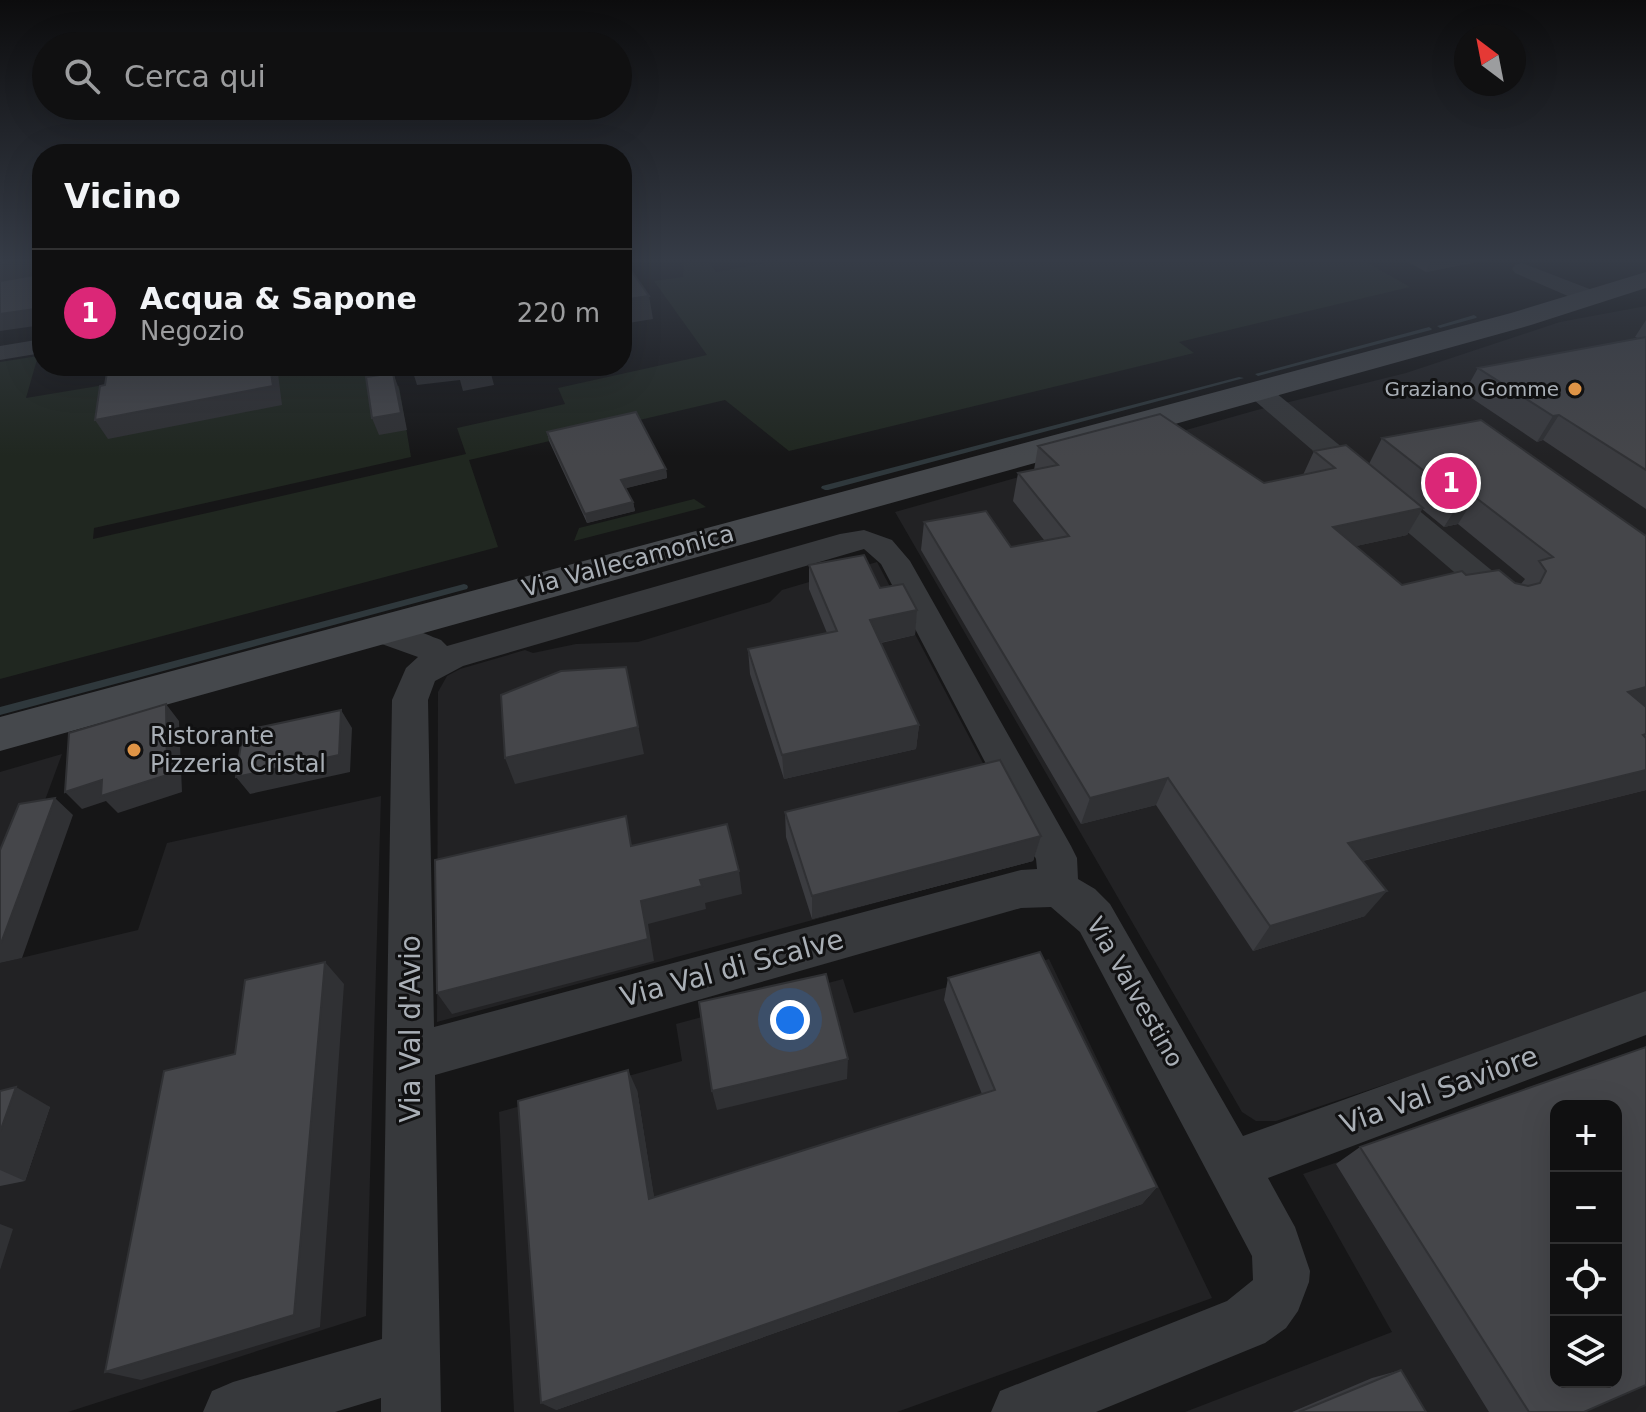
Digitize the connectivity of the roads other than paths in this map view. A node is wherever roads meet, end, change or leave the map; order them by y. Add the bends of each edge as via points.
1 (1499, 324) edge
2 (32, 348) edge
3 (0, 353) edge
4 (1256, 389) junction
5 (763, 524) junction
6 (742, 573) junction
7 (1507, 600) edge
8 (377, 630) junction
9 (440, 660) junction
10 (0, 734) edge
11 (1055, 889) junction
12 (1646, 1013) edge
13 (409, 1058) junction
14 (1232, 1166) junction
15 (411, 1386) edge
16 (233, 1412) edge
17 (1021, 1412) edge

1 - 4 main road, Via Vallecamonica
2 - 3 street
4 - 5 main road, Via Vallecamonica
4 - 7 street
5 - 6 street via 762,545
5 - 8 main road, Via Vallecamonica
6 - 9 street, Via Val d'Avio
6 - 11 street, Via Val d'Avio via 851,541 869,540 884,548 1056,858
8 - 9 street via 429,648
8 - 10 main road, Via Vallecamonica
9 - 13 street, Via Val d'Avio via 416,677 410,700
11 - 13 street, Via Val di Scalve via 1021,889
11 - 14 street, Via Valvestino via 1078,900 1095,918
12 - 14 street, Via Val Saviore
13 - 15 street, Via Val d'Avio
14 - 17 street, Via Valvestino via 1282,1259 1284,1274 1275,1297 1245,1323
15 - 16 street

